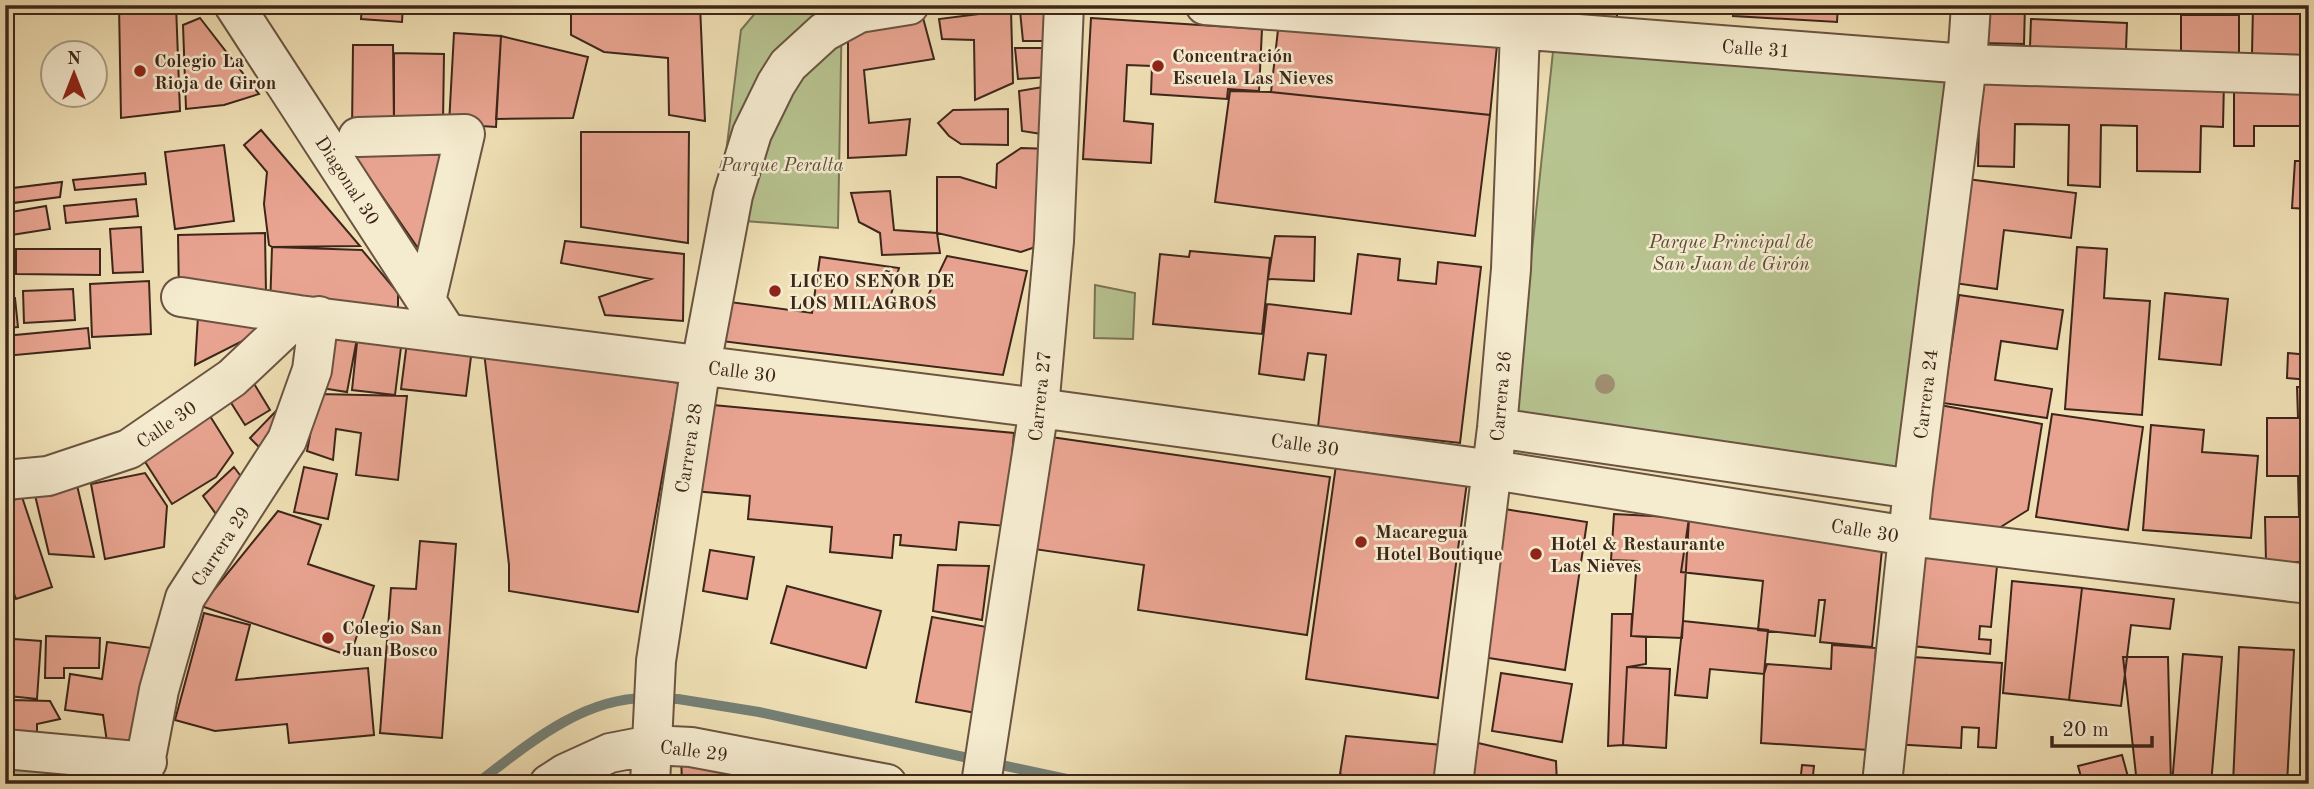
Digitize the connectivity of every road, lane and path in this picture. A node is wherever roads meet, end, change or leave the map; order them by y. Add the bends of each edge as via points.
1 (909, 5) edge
2 (1063, 5) edge
3 (1205, 5) edge
4 (1971, 5) edge
5 (245, 12) edge
6 (1521, 18) edge
7 (1968, 64) junction
8 (2309, 75) edge
9 (358, 137) dead end
10 (181, 298) dead end
11 (426, 301) junction
12 (309, 315) junction
13 (447, 333) junction
14 (701, 365) junction
15 (1039, 408) junction
16 (1497, 428) junction
17 (1493, 470) junction
18 (5, 480) edge
19 (1913, 489) junction
20 (1908, 536) junction
21 (2309, 584) edge
22 (652, 732) junction
23 (5, 749) edge
24 (143, 773) edge
25 (982, 782) edge
26 (549, 784) edge
27 (650, 784) edge
28 (887, 784) edge
29 (1453, 784) edge
30 (1882, 784) edge

1 - 14 street, Carrera 28 via 868,11 824,32 788,65 776,84 752,133 733,195
2 - 15 street, Carrera 27 via 1054,241
3 - 6 street, Calle 31
4 - 7 street, Carrera 24
5 - 11 street, Diagonal 30
6 - 7 street, Calle 31
6 - 16 street, Carrera 26 via 1511,269
7 - 8 street, Calle 31
7 - 19 street, Carrera 24
9 - 11 street via 465,134
10 - 12 street, Calle 30
11 - 13 street, Diagonal 30
12 - 13 street, Calle 30
12 - 18 street, Calle 30 via 232,378 129,449 48,476
12 - 24 street, Carrera 29 via 312,370 287,440 185,598 159,690
13 - 14 street, Calle 30
14 - 15 street, Calle 30
14 - 22 street, Carrera 28 via 656,661
15 - 17 street, Calle 30
15 - 25 street, Carrera 27
16 - 17 street, Carrera 26
16 - 19 street
17 - 20 street, Calle 30
17 - 29 street, Carrera 26
19 - 20 street, Carrera 24
20 - 21 street, Calle 30
20 - 30 street, Carrera 24
22 - 26 street, Calle 29
22 - 27 street, Carrera 28
22 - 28 street, Calle 29 via 691,747
23 - 24 street

